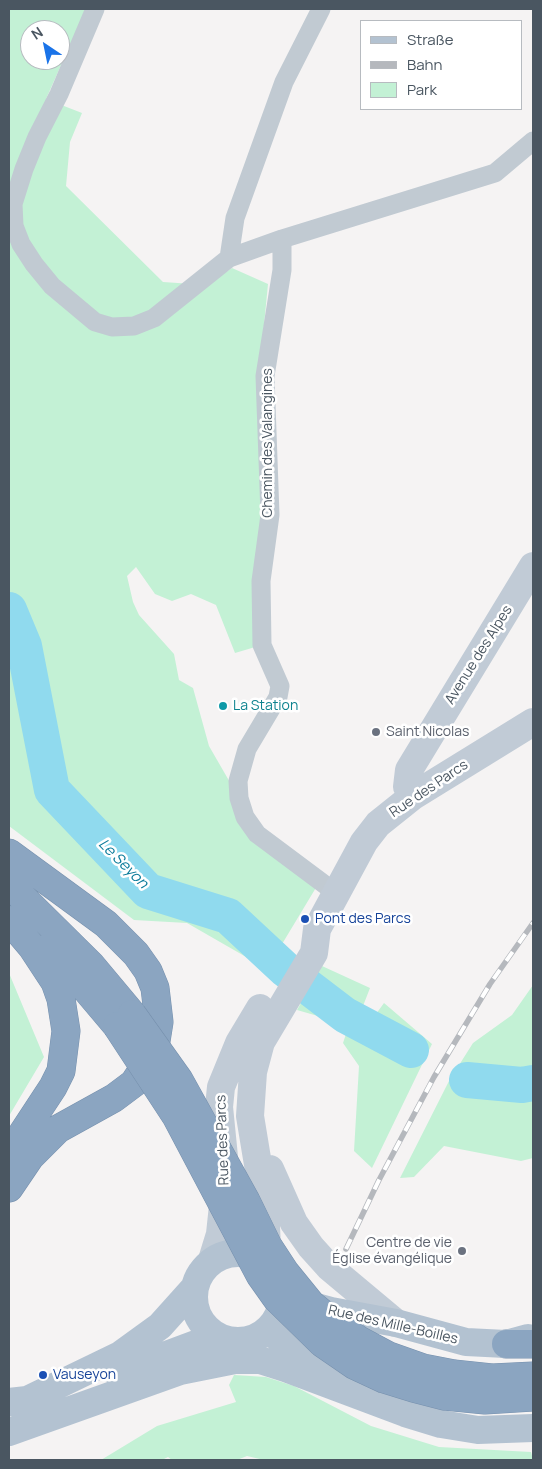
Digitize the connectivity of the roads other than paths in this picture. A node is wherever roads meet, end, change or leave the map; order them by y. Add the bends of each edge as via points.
1 (95, 9) edge
2 (322, 9) edge
3 (533, 141) edge
4 (282, 239) junction
5 (229, 258) junction
6 (533, 566) edge
7 (533, 722) edge
8 (413, 796) junction
9 (9, 852) edge
10 (9, 884) edge
11 (336, 893) junction
12 (9, 919) edge
13 (281, 991) junction
14 (124, 1020) junction
15 (252, 1133) junction
16 (9, 1154) edge
17 (9, 1188) edge
18 (212, 1260) junction
19 (268, 1264) junction
20 (195, 1287) junction
21 (283, 1293) junction
22 (396, 1324) junction
23 (267, 1331) junction
24 (217, 1336) junction
25 (533, 1337) edge
26 (506, 1344) junction
27 (533, 1344) edge
28 (533, 1376) edge
29 (113, 1395) junction
30 (533, 1397) edge
31 (367, 1399) junction
32 (9, 1402) edge
33 (533, 1428) edge
34 (9, 1432) edge

1 - 5 street via 24,169 13,204 14,226 21,244 52,286 95,322 112,326 134,326 154,318
2 - 5 street via 284,82 235,218
3 - 4 street via 495,173
4 - 5 street
4 - 11 street, Chemin des Valangines via 282,270 265,376 270,515 261,582 262,645 280,686 278,697 247,749 238,781 239,798 245,817 257,834
6 - 8 main road, Avenue des Alpes via 409,770 407,787
7 - 8 main road, Rue des Parcs
8 - 11 main road, Rue des Parcs via 378,824 364,842
9 - 17 highway via 106,924 136,954 155,988 159,1022 151,1057 134,1083 58,1129 30,1156
10 - 14 highway via 91,965
11 - 13 main road, Rue des Parcs via 317,929 300,940
12 - 14 highway
12 - 16 highway via 37,953 55,982 66,1031 61,1071 54,1087
13 - 15 main road, Rue des Parcs via 274,1016 261,1042 250,1096
13 - 18 main road, Rue des Parcs via 239,1043 221,1088 219,1107 226,1177 220,1234
14 - 28 highway, bridge via 178,1080 268,1246 290,1280 311,1304 359,1340 389,1356 423,1368 492,1378
14 - 30 highway, bridge via 144,1066 176,1116 260,1275 277,1299 322,1343 354,1365 384,1379 444,1396 485,1400
15 - 19 main road, Rue des Parcs via 265,1206
15 - 22 main road, Rue des Parcs via 294,1223 311,1247 329,1267
18 - 19 main road via 241,1252
18 - 20 main road via 204,1268
19 - 21 main road via 279,1279
20 - 24 main road via 198,1315
20 - 32 main road via 160,1326 120,1355 28,1400
21 - 22 main road, Rue des Mille-Boilles via 312,1306
21 - 23 main road via 276,1320
22 - 26 main road, Rue des Mille-Boilles via 466,1342
22 - 31 main road via 372,1343 363,1358 361,1377
23 - 24 main road via 242,1340
23 - 31 main road via 328,1365
24 - 29 main road via 150,1361 134,1371
25 - 26 main road, Rue des Mille-Boilles
26 - 27 highway
29 - 31 main road via 207,1364 260,1360
29 - 34 main road
31 - 33 main road via 442,1424 478,1430

